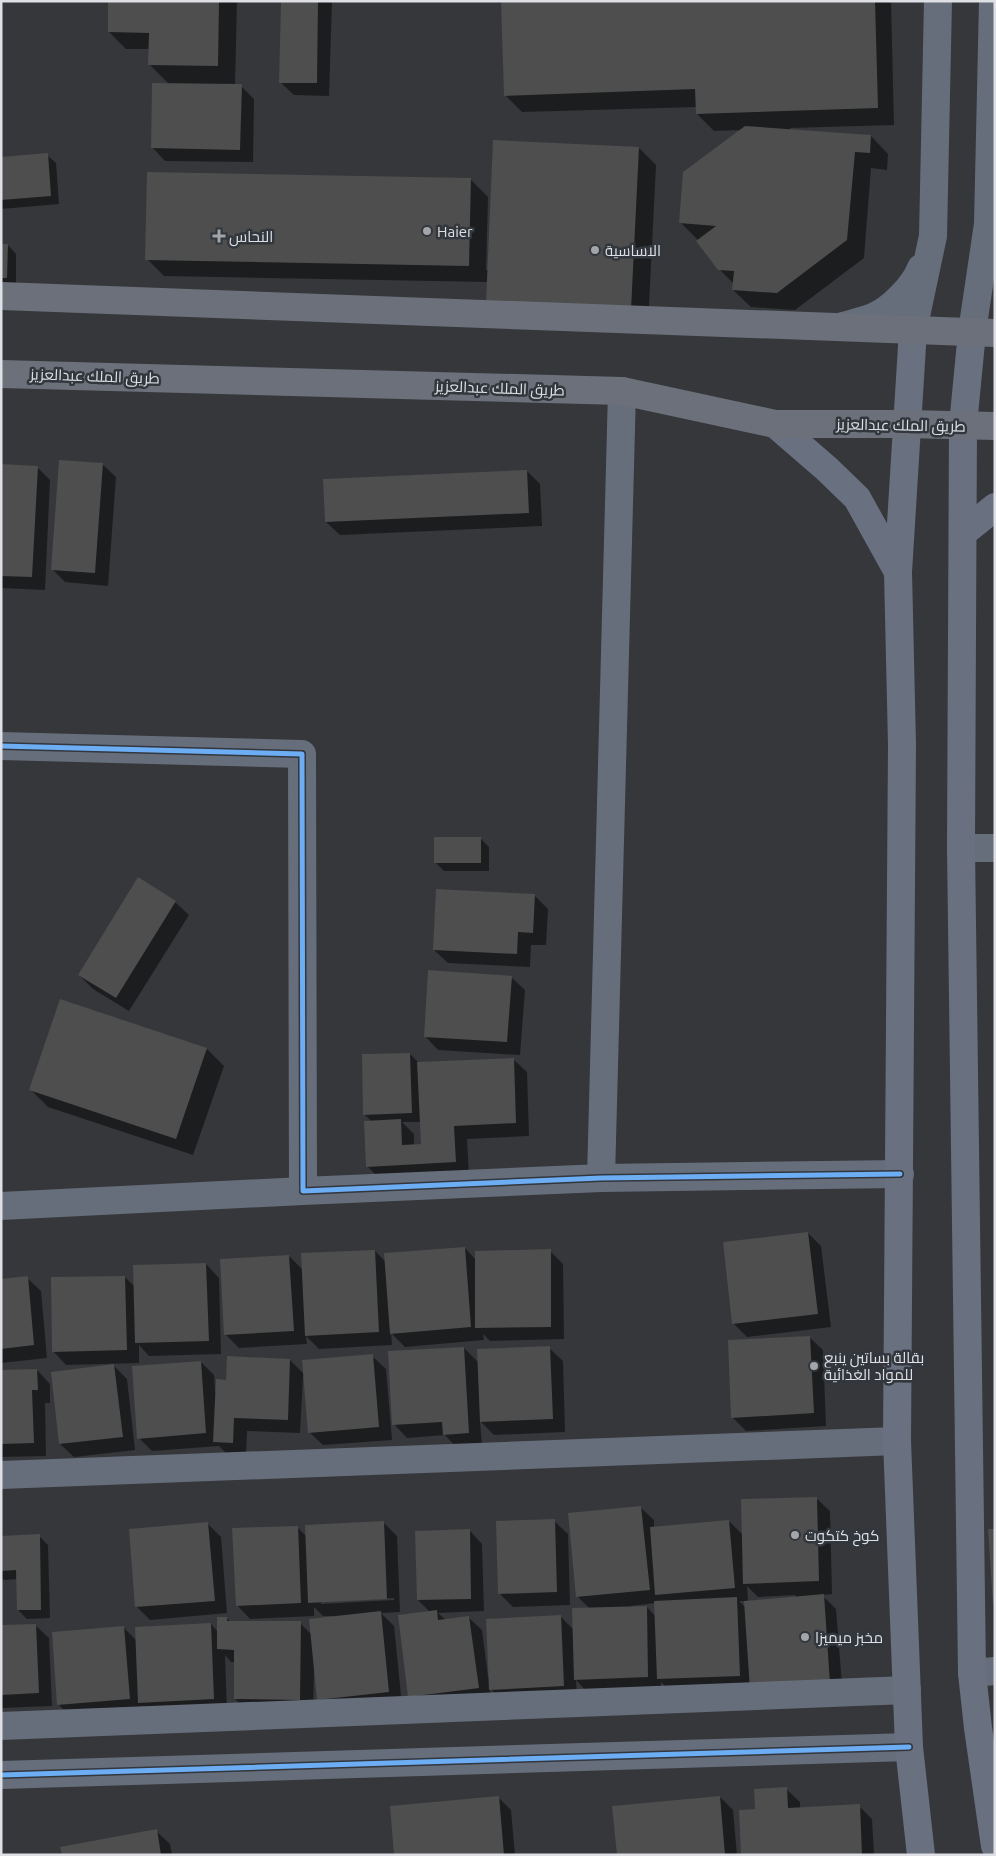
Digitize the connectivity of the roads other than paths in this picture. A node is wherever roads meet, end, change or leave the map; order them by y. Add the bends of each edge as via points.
1 (938, 1) edge
2 (993, 1) edge
3 (991, 233) edge
4 (933, 236) junction
5 (1, 296) edge
6 (838, 328) junction
7 (913, 330) junction
8 (983, 333) edge
9 (1, 374) edge
10 (622, 392) junction
11 (775, 424) junction
12 (906, 424) junction
13 (964, 425) junction
14 (995, 426) edge
15 (995, 507) edge
16 (964, 533) junction
17 (898, 572) junction
18 (1, 746) edge
19 (961, 848) junction
20 (995, 848) edge
21 (900, 1174) junction
22 (601, 1178) junction
23 (303, 1191) junction
24 (1, 1206) edge
25 (897, 1441) junction
26 (1, 1475) edge
27 (984, 1672) edge
28 (906, 1690) junction
29 (1, 1726) edge
30 (986, 1727) edge
31 (910, 1747) junction
32 (1, 1775) edge
33 (995, 1846) edge
34 (921, 1855) edge

1 - 4 street
2 - 3 street
3 - 8 street
4 - 6 street via 918,275 902,296 875,317
4 - 7 street
5 - 6 highway
6 - 7 highway
7 - 8 highway
7 - 12 main road
8 - 13 main road
9 - 10 highway, طريق الملك عبدالعزيز
10 - 11 highway, طريق الملك عبدالعزيز
10 - 22 street
11 - 12 highway, طريق الملك عبدالعزيز
11 - 17 main road via 857,498
12 - 13 highway, طريق الملك عبدالعزيز
12 - 17 main road
13 - 14 highway, طريق الملك عبدالعزيز
13 - 16 main road
15 - 16 main road
16 - 19 main road
17 - 21 main road via 902,745
18 - 23 street via 302,754
19 - 20 street
19 - 27 main road
21 - 22 street
21 - 25 main road
22 - 23 street
23 - 24 street
25 - 26 street
25 - 28 main road
27 - 30 main road
28 - 29 street
28 - 31 main road
30 - 33 main road
31 - 32 street
31 - 34 main road

